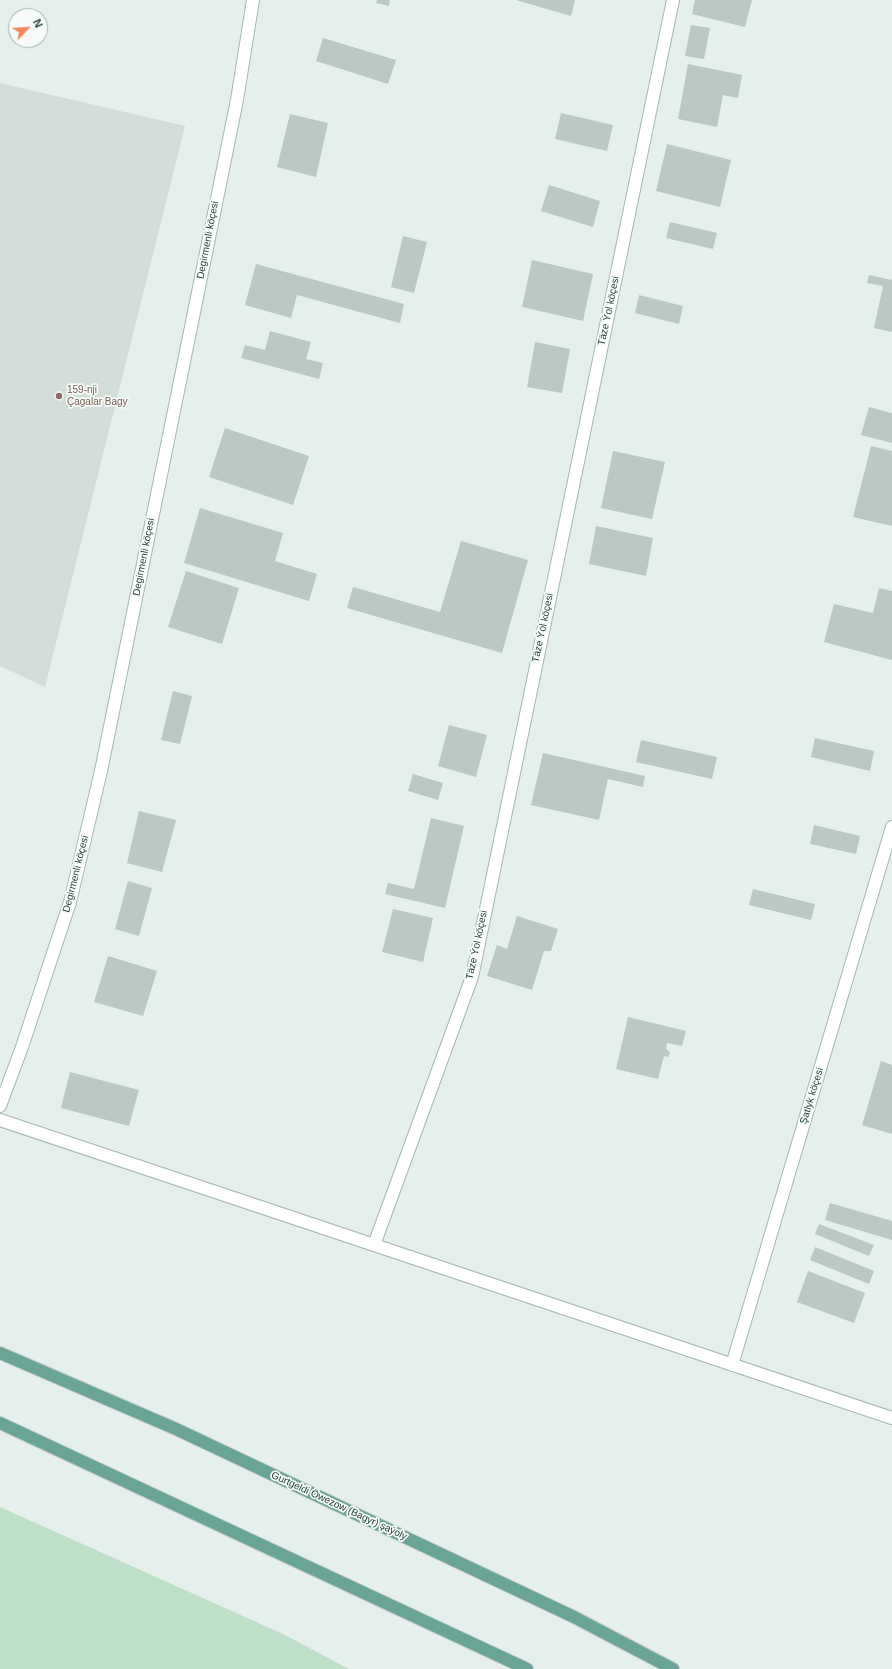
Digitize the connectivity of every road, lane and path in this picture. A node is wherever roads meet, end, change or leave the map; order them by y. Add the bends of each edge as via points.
1 (252, 0) edge
2 (673, 0) edge
3 (892, 827) edge
4 (0, 1106) edge
5 (0, 1120) edge
6 (374, 1245) junction
7 (0, 1353) edge
8 (732, 1365) junction
9 (892, 1418) edge
10 (0, 1423) edge
11 (527, 1669) edge
12 (673, 1669) edge

1 - 4 street, Degirmenli köçesi via 237,100 101,771 70,902
2 - 6 street, Täze Ýol köçesi via 472,977
3 - 8 street, Şatlyk köçesi
5 - 6 street
6 - 8 street
7 - 12 main road, Gurtgeldi Öwezow (Bagyr) şaýoly via 183,1432 574,1617
8 - 9 street
10 - 11 main road

